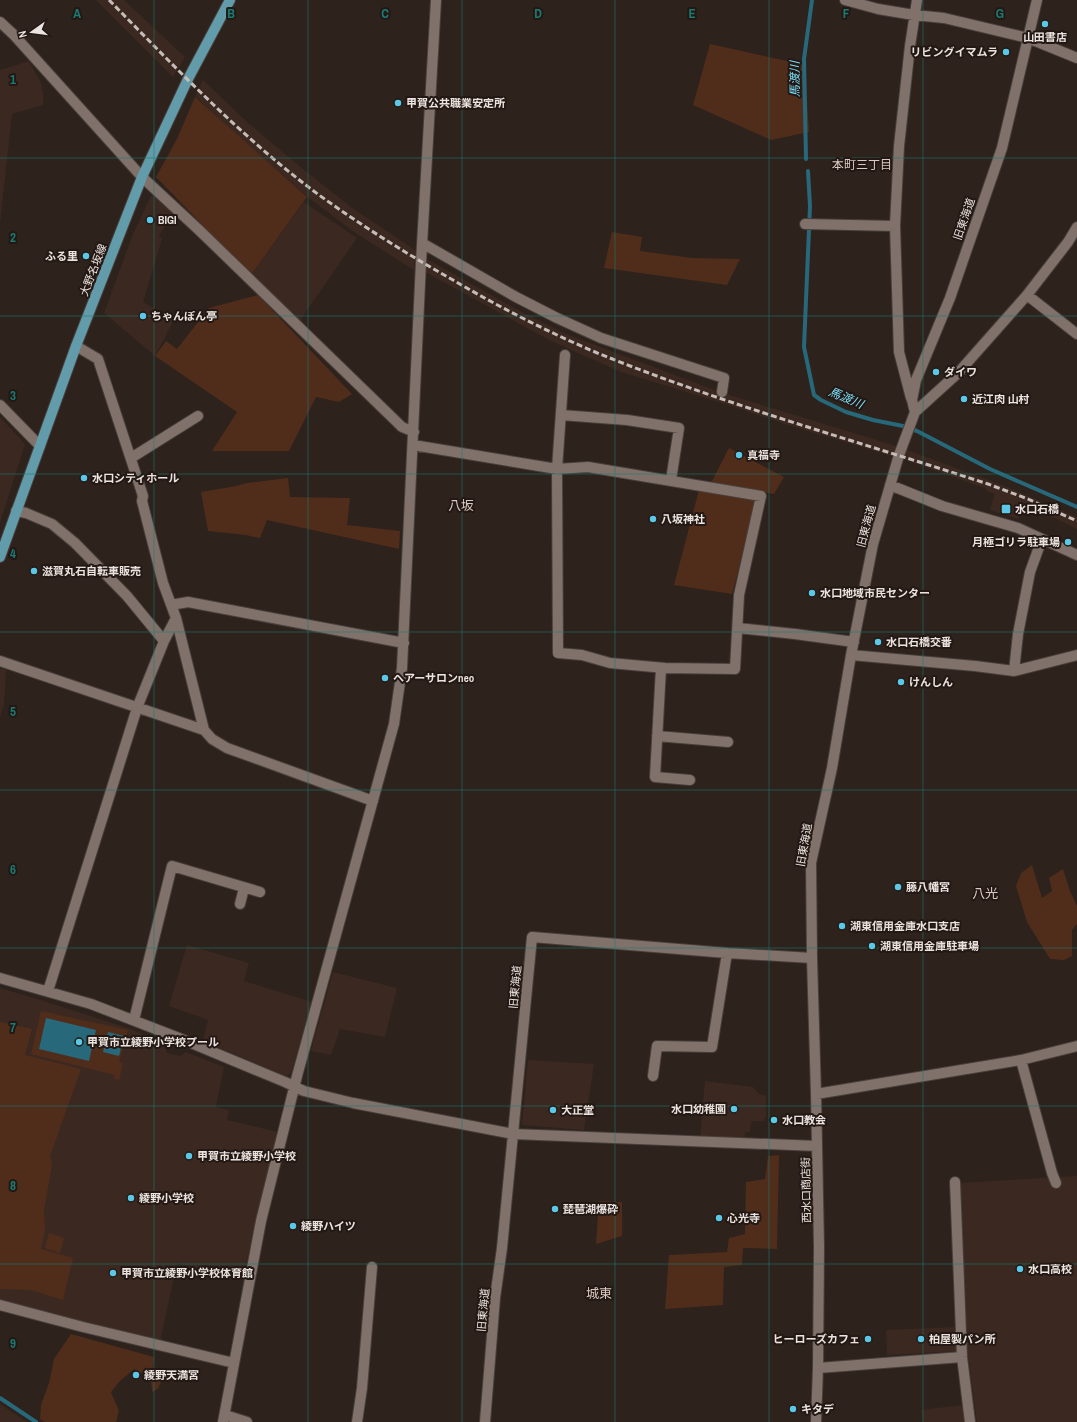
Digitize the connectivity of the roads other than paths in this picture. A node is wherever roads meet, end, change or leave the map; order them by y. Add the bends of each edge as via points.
1 (230, 0) edge
2 (436, 0) edge
3 (845, 0) edge
4 (917, 0) edge
5 (1037, 0) edge
6 (914, 15) junction
7 (0, 22) edge
8 (1028, 38) junction
9 (1077, 58) edge
10 (142, 177) junction
11 (808, 224) dead end
12 (895, 226) junction
13 (1077, 227) edge
14 (422, 243) junction
15 (1027, 295) junction
16 (1077, 334) edge
17 (76, 346) junction
18 (565, 355) dead end
19 (722, 392) dead end
20 (912, 400) junction
21 (0, 405) edge
22 (915, 412) junction
23 (561, 415) junction
24 (198, 416) dead end
25 (414, 432) junction
26 (413, 445) junction
27 (40, 446) junction
28 (131, 458) junction
29 (557, 469) junction
30 (671, 480) junction
31 (890, 485) junction
32 (16, 511) junction
33 (1042, 539) junction
34 (1077, 554) edge
35 (0, 557) edge
36 (171, 605) junction
37 (176, 618) junction
38 (738, 628) junction
39 (164, 641) junction
40 (854, 642) junction
41 (404, 643) junction
42 (851, 655) junction
43 (1077, 655) edge
44 (0, 661) edge
45 (661, 668) junction
46 (1014, 671) junction
47 (137, 708) junction
48 (204, 730) junction
49 (658, 736) junction
50 (728, 742) dead end
51 (690, 780) dead end
52 (373, 801) junction
53 (244, 888) junction
54 (260, 892) dead end
55 (240, 904) dead end
56 (727, 953) junction
57 (812, 958) junction
58 (0, 978) edge
59 (48, 991) junction
60 (134, 1020) junction
61 (1077, 1046) edge
62 (1021, 1060) junction
63 (653, 1076) dead end
64 (295, 1086) junction
65 (816, 1094) junction
66 (513, 1134) junction
67 (817, 1146) junction
68 (955, 1182) dead end
69 (1056, 1184) dead end
70 (372, 1266) dead end
71 (0, 1305) edge
72 (962, 1357) junction
73 (234, 1363) junction
74 (818, 1368) junction
75 (224, 1419) edge
76 (247, 1422) edge
77 (357, 1422) edge
78 (485, 1422) edge
79 (816, 1422) edge
80 (970, 1422) edge

1 - 10 main road, 大野名坂線 via 188,79
2 - 14 street
3 - 6 street
4 - 6 street
5 - 8 street, 旧東海道
6 - 8 street via 944,18
6 - 12 street via 899,146
7 - 10 street
8 - 9 street
8 - 20 street, 旧東海道 via 1002,148 950,298 916,380
10 - 17 main road, 大野名坂線
10 - 25 street via 402,427
11 - 12 street
12 - 20 street via 899,352
13 - 15 street
14 - 19 street via 516,297 601,338 724,378
14 - 25 street
15 - 16 street
15 - 22 street via 958,373
17 - 27 main road, 大野名坂線
17 - 28 street via 98,359
18 - 23 street
20 - 22 street, 旧東海道
21 - 27 street
22 - 31 street, 旧東海道
23 - 29 street
23 - 30 street via 627,420 679,428
24 - 28 street
25 - 26 street
26 - 29 street
26 - 41 street
27 - 32 main road, 大野名坂線
28 - 36 street via 143,496 142,501 163,584
29 - 30 street via 588,467
29 - 45 street via 558,653 582,655 610,663
30 - 38 street via 761,496 739,595
31 - 33 street via 942,506 1018,528
31 - 40 street, 旧東海道 via 873,544
32 - 35 main road, 大野名坂線
32 - 39 street via 52,524 75,543 127,596
33 - 34 street
33 - 46 street via 1030,572
36 - 37 street
36 - 41 street via 188,602
37 - 39 street
37 - 48 street
38 - 40 street
38 - 45 street via 735,670
39 - 47 street
40 - 42 street, 旧東海道
41 - 52 street via 394,724
42 - 46 street
42 - 57 street, 旧東海道 via 832,768 812,863
43 - 46 street
44 - 47 street
45 - 49 street
47 - 48 street
47 - 59 street
48 - 52 street via 217,743 227,748
49 - 50 street
49 - 51 street via 655,777
52 - 64 street
53 - 54 street
53 - 55 street
53 - 60 street via 172,866
56 - 57 street, 旧東海道
56 - 63 street via 712,1047 657,1046
56 - 66 street, 旧東海道 via 532,937
57 - 65 street, 西水口商店街
58 - 59 street
59 - 60 street
60 - 64 street
61 - 62 street
62 - 65 street
62 - 69 street
64 - 66 street via 304,1091 353,1103
64 - 73 street via 257,1236
65 - 67 street, 西水口商店街
66 - 67 street
66 - 78 street, 旧東海道 via 495,1298
67 - 74 street, 西水口商店街
68 - 72 street
70 - 77 street
71 - 73 street
72 - 74 street
72 - 80 street
73 - 75 street
74 - 79 street, 西水口商店街
75 - 76 street

